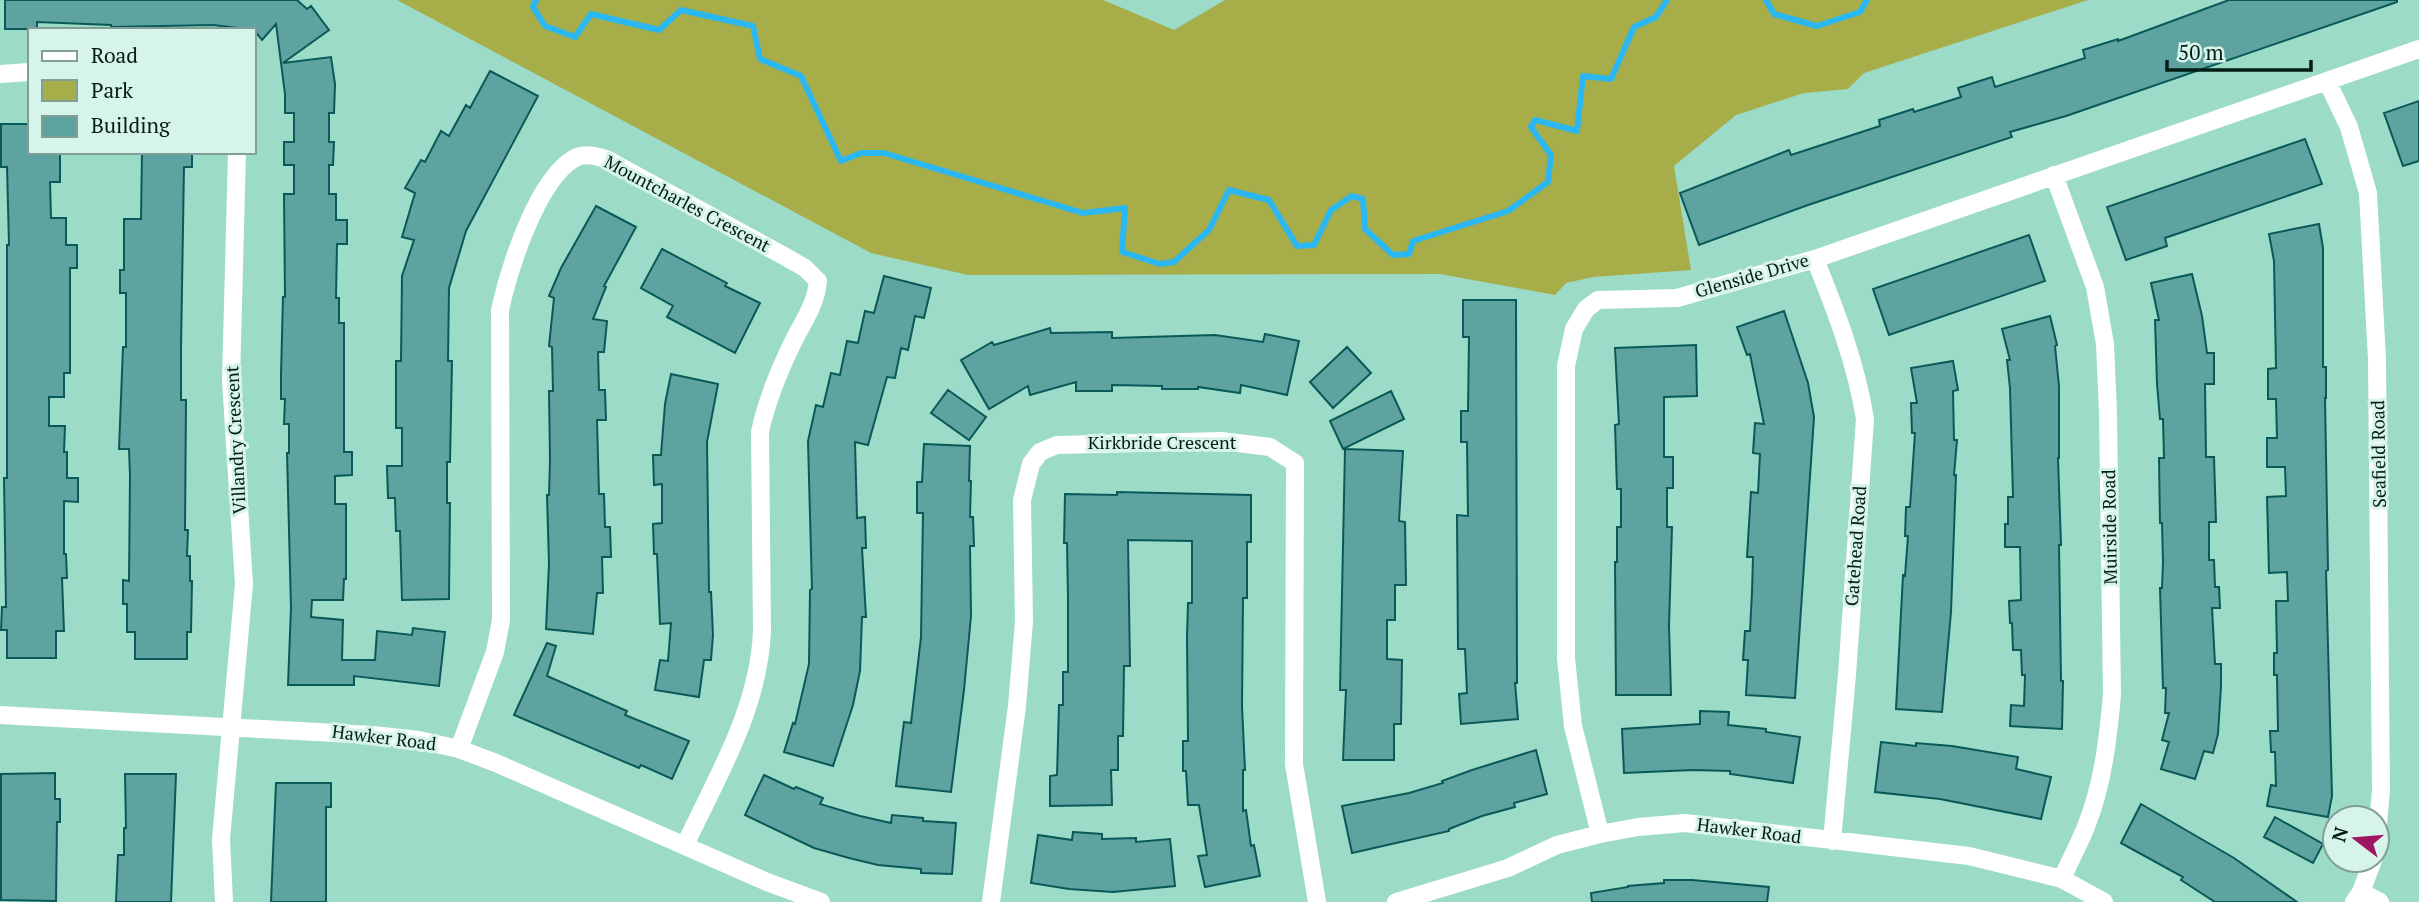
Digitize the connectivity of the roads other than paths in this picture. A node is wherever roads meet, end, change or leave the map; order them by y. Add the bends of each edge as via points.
1 (2419, 49) edge
2 (28, 72) edge
3 (0, 74) edge
4 (2327, 82) junction
5 (237, 154) edge
6 (2054, 175) junction
7 (1815, 259) junction
8 (0, 715) edge
9 (231, 727) junction
10 (459, 749) junction
11 (2380, 804) edge
12 (1600, 834) junction
13 (1832, 841) junction
14 (685, 845) junction
15 (2367, 874) edge
16 (2062, 878) junction
17 (2357, 897) edge
18 (224, 902) edge
19 (821, 902) edge
20 (991, 902) edge
21 (1317, 902) edge
22 (1396, 902) edge
23 (2104, 902) edge
24 (2380, 902) edge

1 - 4 street, Glenside Drive
2 - 3 street
4 - 6 street, Glenside Drive
4 - 11 street, Seafield Road via 2349,127 2368,193 2377,359
5 - 9 street, Villandry Crescent via 231,381 244,584
6 - 7 street, Glenside Drive
6 - 16 street, Muirside Road via 2102,316 2112,695 2100,782
7 - 12 street, Glenside Drive via 1677,298 1598,300 1586,309 1574,329 1566,366 1566,658 1573,726
7 - 13 street, Gatehead Road via 1859,380 1866,419
8 - 9 street, Hawker Road
9 - 10 street, Hawker Road via 373,735
9 - 18 street, Villandry Crescent via 221,839
10 - 14 street, Hawker Road
10 - 14 street, Mountcharles Crescent via 495,652 501,620 500,310 506,279 553,176 577,156 593,155 784,256 818,282 817,296 766,404 760,432 762,631 756,683
12 - 13 street, Hawker Road via 1685,823
12 - 22 street, Hawker Road via 1558,845 1508,869
13 - 16 street, Hawker Road via 1969,856
14 - 19 street, Hawker Road
15 - 17 street
16 - 23 street, Hawker Road
17 - 24 street
20 - 21 street, Kirkbride Crescent via 1017,706 1024,621 1022,500 1031,464 1040,452 1057,445 1221,441 1270,447 1295,463 1293,764

